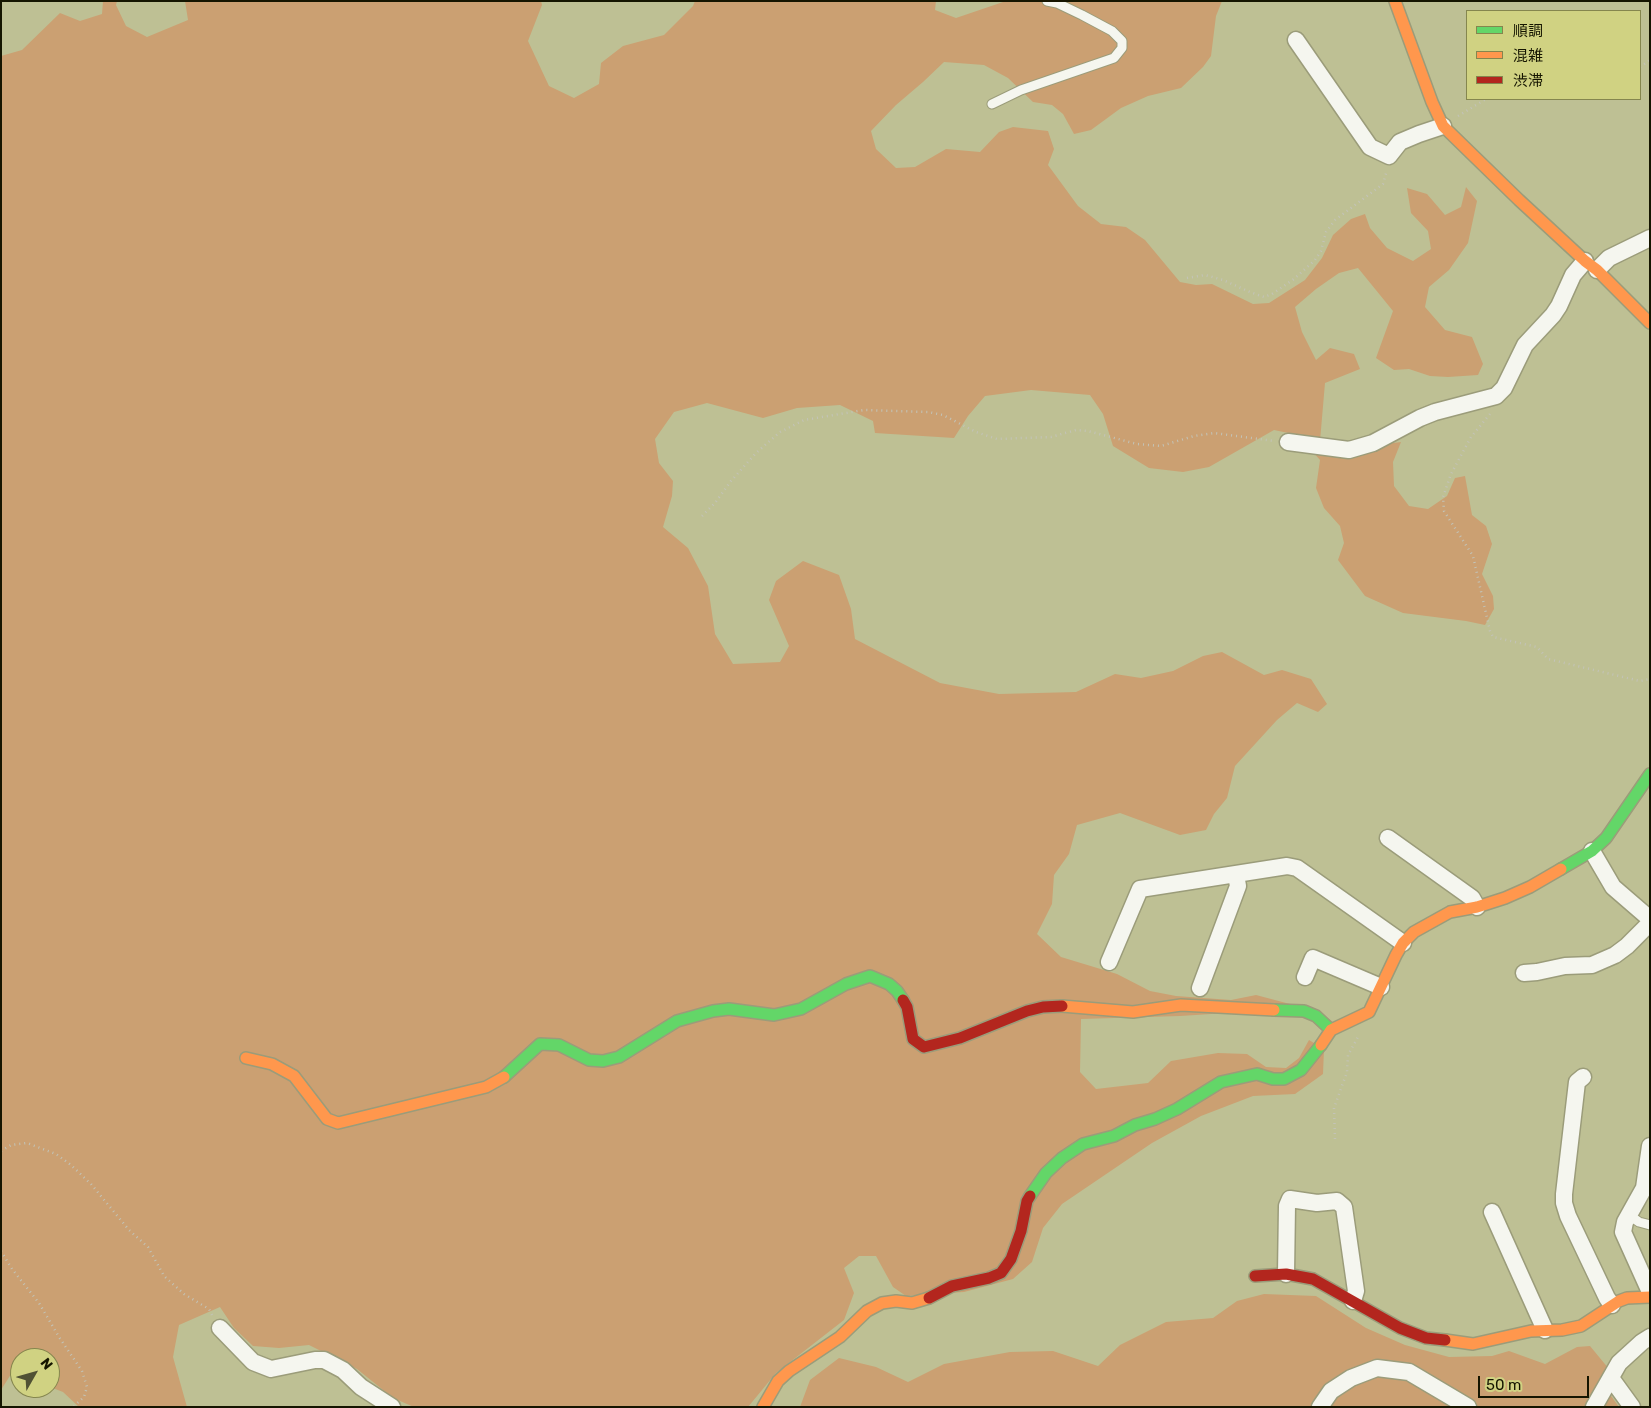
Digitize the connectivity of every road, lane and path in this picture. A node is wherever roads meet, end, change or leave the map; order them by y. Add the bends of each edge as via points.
1 (1047, 1) edge
2 (1395, 1) edge
3 (1296, 40) dead end
4 (1484, 100) edge
5 (992, 104) dead end
6 (1443, 126) junction
7 (1388, 156) junction
8 (1650, 238) edge
9 (1591, 265) junction
10 (1187, 278) dead end
11 (1650, 323) edge
12 (1492, 398) junction
13 (1288, 442) joint
14 (702, 516) dead end
15 (1650, 679) edge
16 (1650, 774) edge
17 (1388, 838) dead end
18 (1592, 851) junction
19 (1236, 875) junction
20 (1477, 907) junction
21 (1650, 919) edge
22 (1650, 923) edge
23 (1403, 943) junction
24 (1110, 962) dead end
25 (1524, 973) dead end
26 (1305, 977) dead end
27 (1381, 987) junction
28 (1200, 988) dead end
29 (1331, 1030) junction
30 (1359, 1036) dead end
31 (246, 1058) dead end
32 (1583, 1077) dead end
33 (1336, 1138) dead end
34 (1, 1151) edge
35 (1649, 1151) edge
36 (1492, 1212) dead end
37 (1629, 1215) junction
38 (1650, 1225) edge
39 (1, 1251) edge
40 (1286, 1274) junction
41 (1255, 1276) dead end
42 (1650, 1292) edge
43 (1650, 1297) edge
44 (1353, 1301) junction
45 (1612, 1304) junction
46 (220, 1328) joint
47 (1545, 1330) junction
48 (1650, 1337) edge
49 (1611, 1378) junction
50 (73, 1407) edge
51 (392, 1407) edge
52 (763, 1407) edge
53 (1320, 1407) edge
54 (1468, 1407) edge
55 (1594, 1407) edge
56 (1632, 1407) edge

1 - 5 lane via 1082,14 1112,31 1122,41 1122,48 1114,58 1021,90
2 - 6 street
3 - 7 street via 1370,147
4 - 6 path
6 - 7 street via 1400,142
6 - 9 street
7 - 10 path via 1383,184 1335,220 1326,232 1316,260 1272,294 1264,297 1205,275
8 - 9 street
9 - 11 street
9 - 12 street via 1573,275 1559,306 1524,345 1504,388
12 - 13 street via 1435,412 1373,443 1349,450
12 - 15 path via 1491,412 1472,436 1450,474 1442,497 1444,511 1474,556 1493,637 1537,647 1548,660 1640,681
13 - 14 path via 1214,433 1161,446 1076,430 1050,437 997,439 943,415 864,410 804,420 780,432 756,453
16 - 18 street via 1606,838
17 - 20 street via 1472,898
18 - 20 street via 1530,887
18 - 21 street via 1613,887
19 - 23 street via 1287,866 1297,868
19 - 24 street via 1140,889
19 - 28 street via 1238,886
20 - 23 street via 1450,912 1414,932
22 - 25 street via 1628,946 1592,965
23 - 27 street
26 - 27 street via 1314,958
27 - 29 street via 1369,1012
29 - 31 street via 1316,1016 1304,1011 1180,1005 1133,1012 1062,1006 1027,1011 960,1038 924,1047 913,1039 906,1007 897,991 870,976 846,984 800,1009 774,1015 713,1010 677,1021 619,1057 603,1061 590,1060 559,1045 540,1044 505,1076 486,1087 338,1123 327,1119 294,1076 272,1064
29 - 52 street via 1301,1070 1284,1079 1257,1074 1239,1076 1221,1082 1155,1119 1114,1136 1083,1144 1046,1173 1027,1201 1011,1259 1001,1272 952,1286 924,1300 882,1303 867,1311 840,1338 789,1371
30 - 33 path via 1348,1055 1334,1108
32 - 45 street via 1577,1082 1564,1203
34 - 46 path via 10,1145 26,1143 56,1154 71,1165 148,1247 164,1276 209,1310
35 - 37 street via 1644,1188
36 - 47 street
37 - 38 lane
37 - 42 street via 1623,1232
39 - 50 path via 82,1371 87,1387 84,1397
40 - 41 street
40 - 44 street via 1312,1279
40 - 44 street via 1287,1206 1290,1199 1317,1203 1337,1201 1344,1207 1356,1291
43 - 45 street via 1627,1298
44 - 47 street via 1400,1328 1443,1341 1473,1344
45 - 47 street via 1581,1326
46 - 51 street via 253,1362 271,1369 324,1360 343,1370 361,1387
48 - 49 street via 1625,1356
49 - 55 street
49 - 56 street
53 - 54 street via 1331,1391 1351,1378 1377,1368 1409,1372

